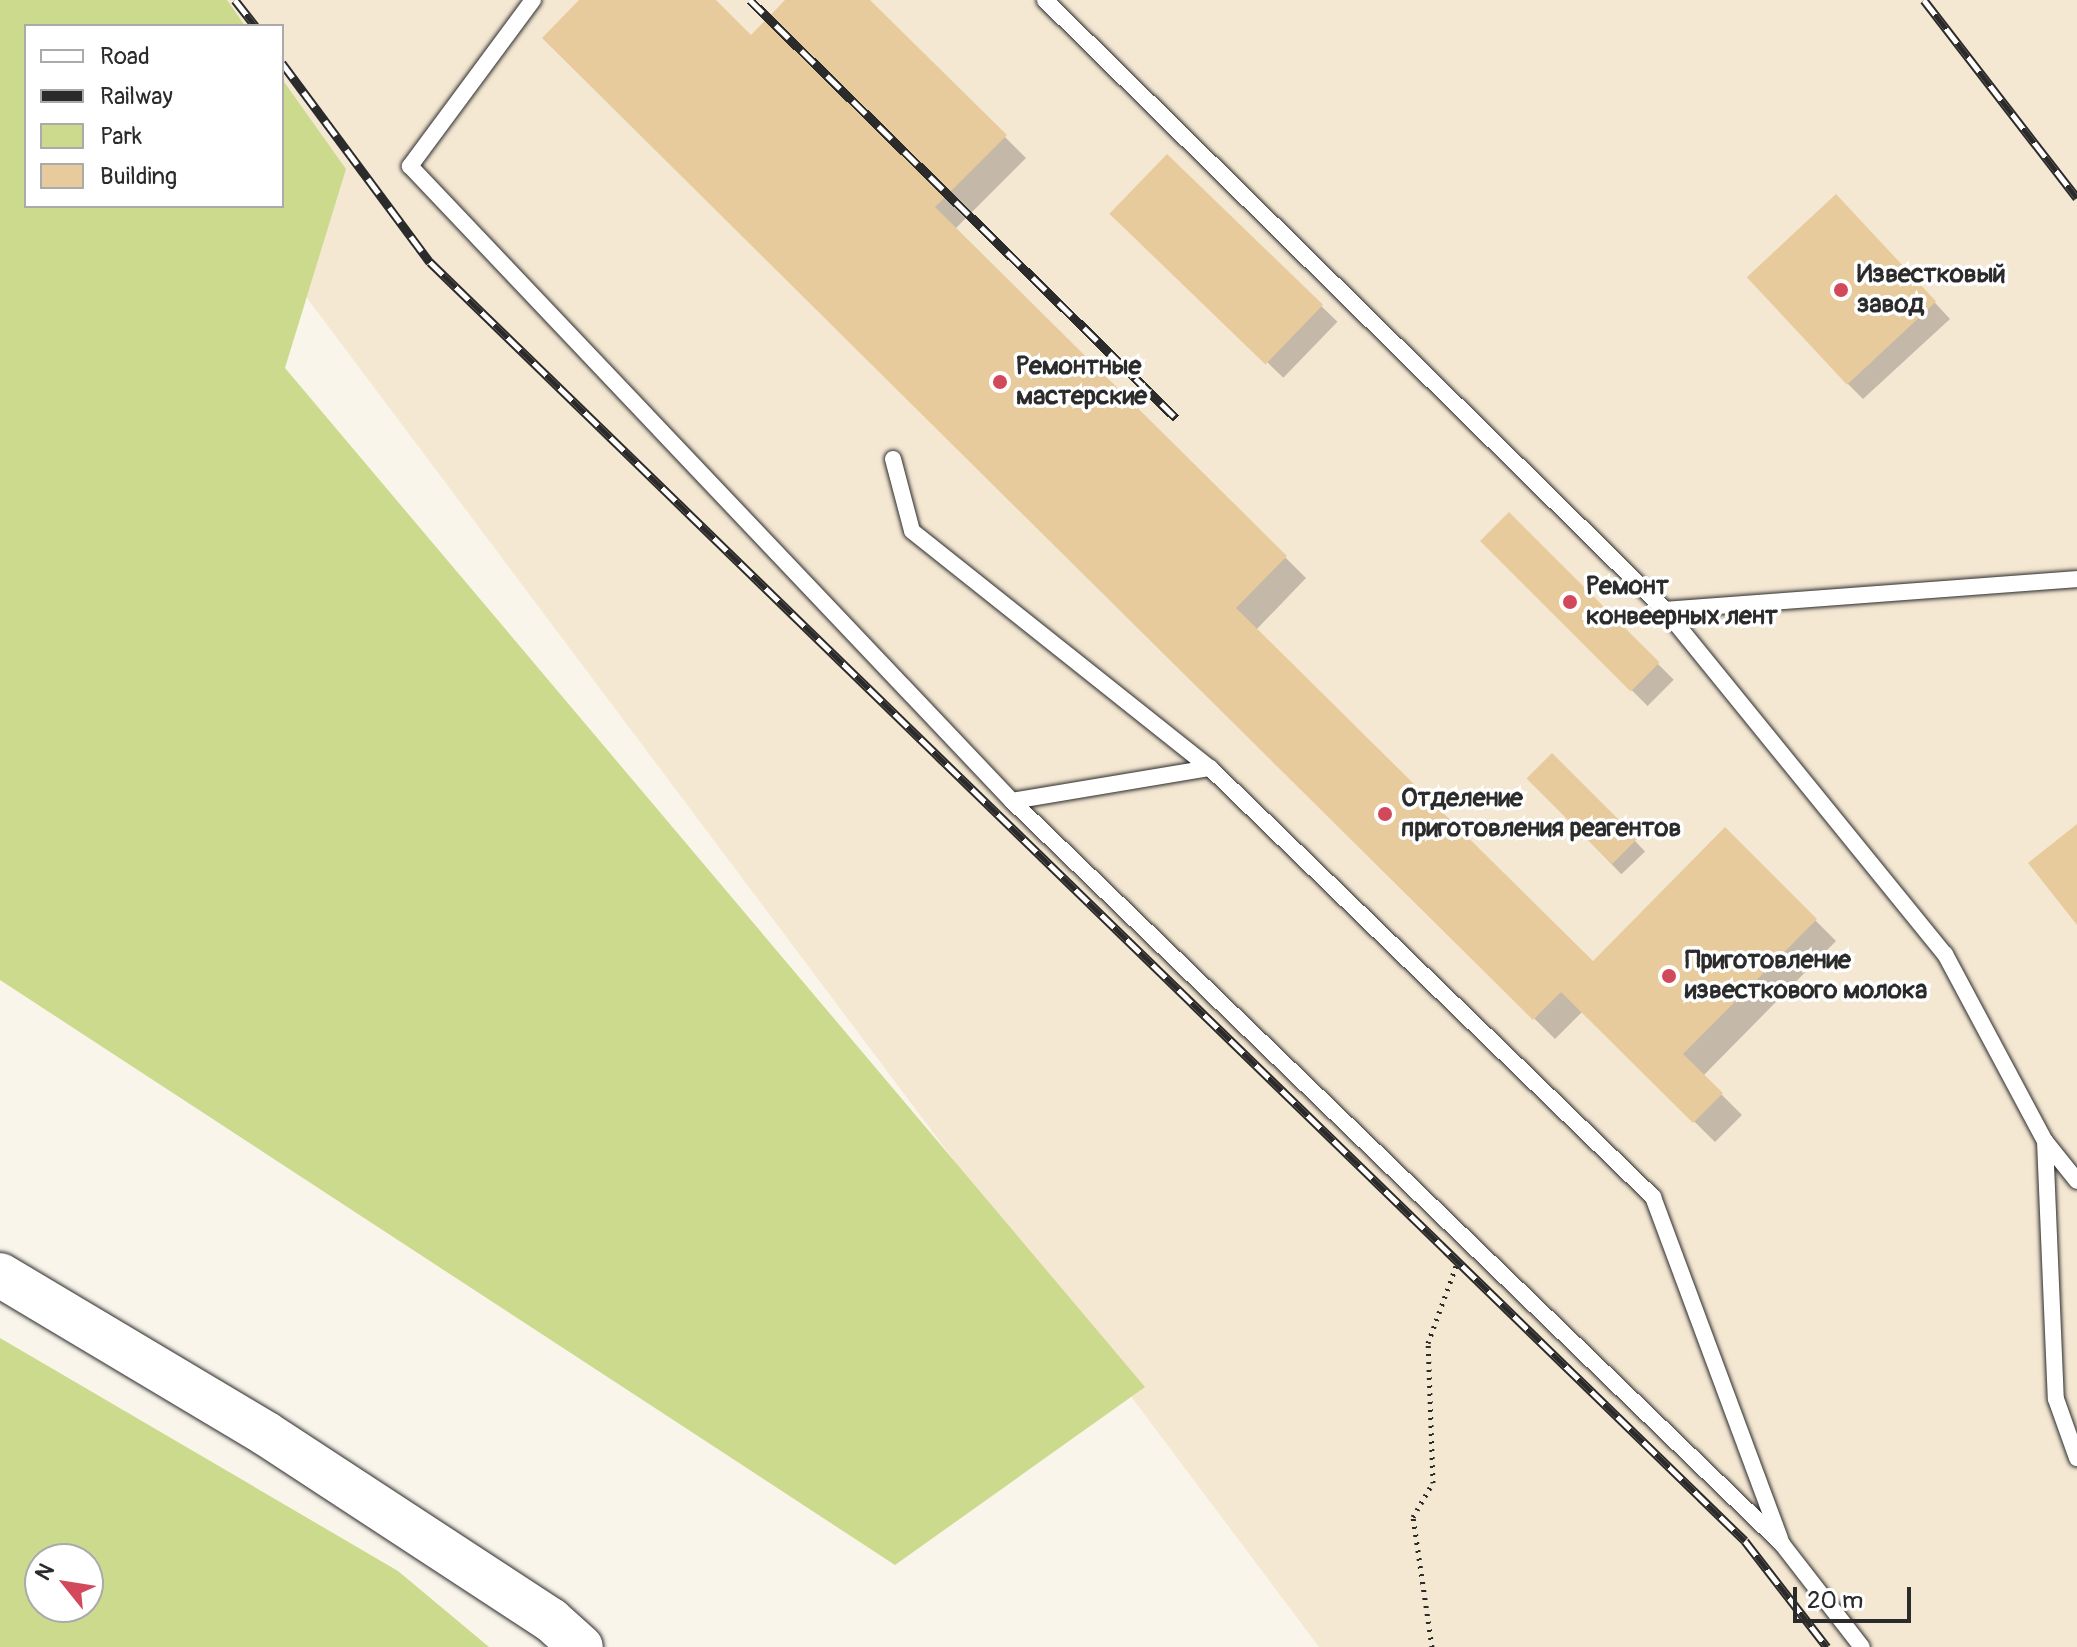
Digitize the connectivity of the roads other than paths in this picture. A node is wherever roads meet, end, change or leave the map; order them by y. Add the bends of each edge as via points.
1 (533, 0) edge
2 (1045, 0) edge
3 (893, 459) dead end
4 (2077, 579) edge
5 (1665, 610) junction
6 (1210, 768) junction
7 (1012, 801) junction
8 (2045, 1141) junction
9 (2077, 1181) edge
10 (0, 1275) edge
11 (2077, 1458) edge
12 (1782, 1544) junction
13 (1860, 1646) edge
14 (581, 1647) edge

1 - 7 lane via 410,166
2 - 5 lane
3 - 6 lane via 912,531
4 - 5 lane
5 - 8 lane via 1945,954
6 - 7 lane
6 - 12 lane via 1653,1197
7 - 12 lane
8 - 9 lane
8 - 11 lane via 2056,1399
10 - 14 main road via 265,1433 551,1620
12 - 13 lane

